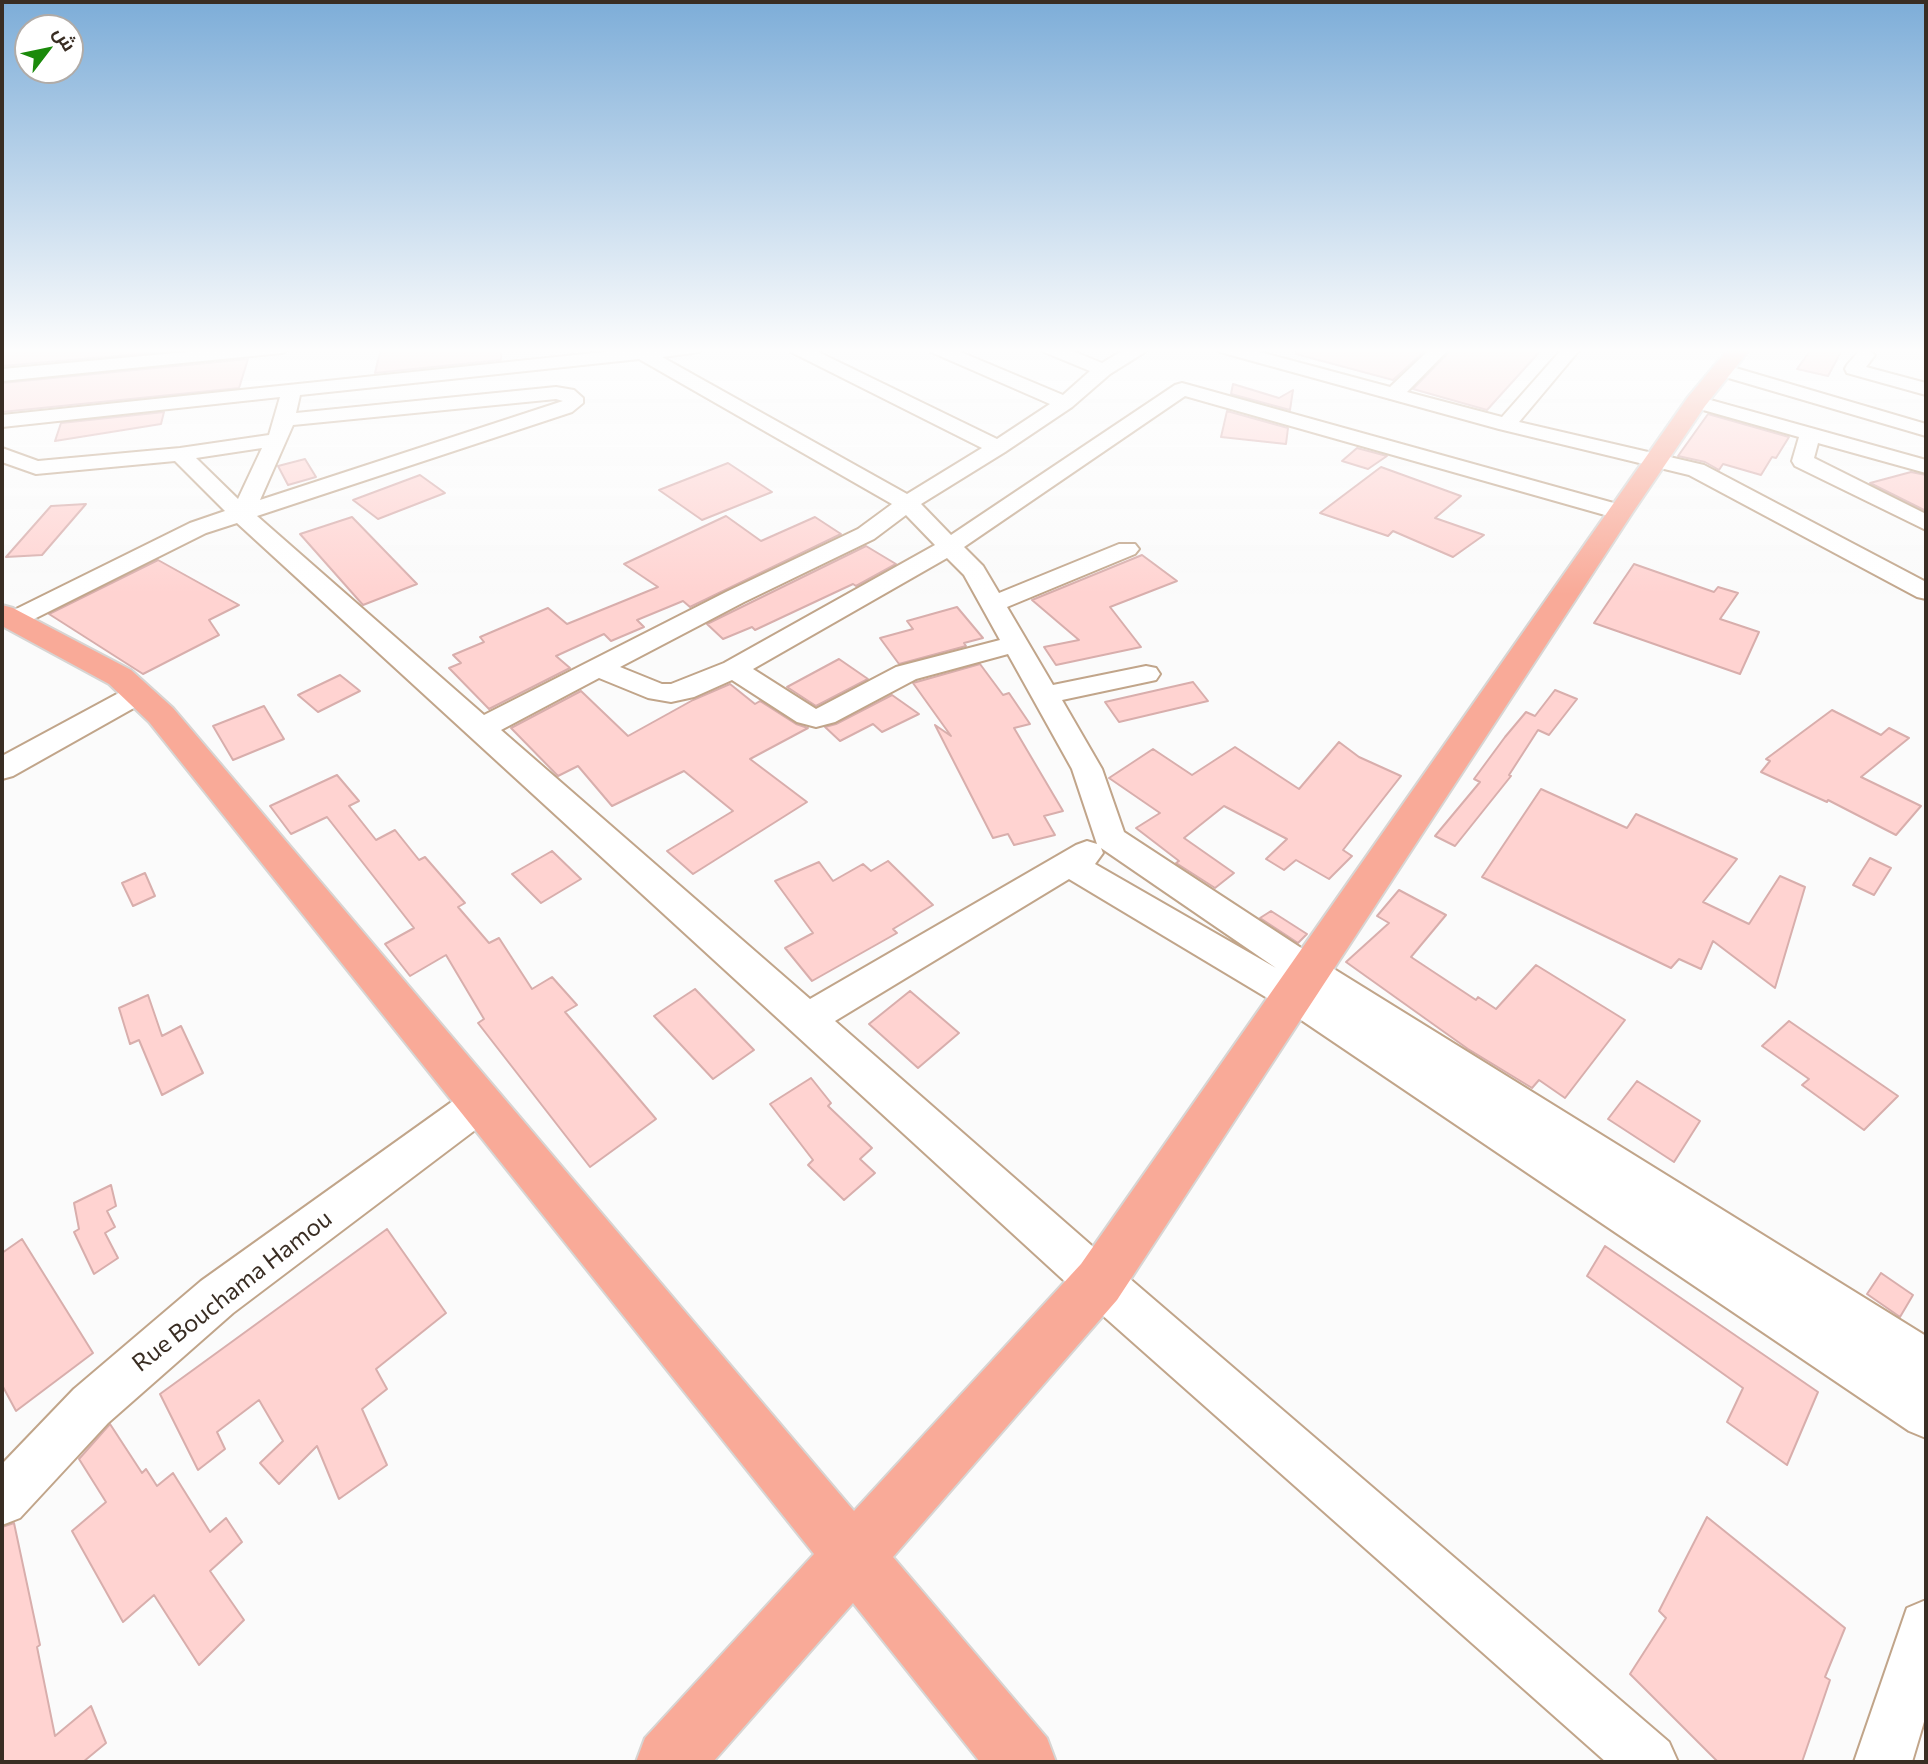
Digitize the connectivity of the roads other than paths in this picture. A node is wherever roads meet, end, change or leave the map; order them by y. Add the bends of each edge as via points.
1 (245, 430) edge
2 (278, 430) edge
3 (498, 430) edge
4 (779, 430) edge
5 (962, 430) edge
6 (1024, 430) edge
7 (1122, 430) edge
8 (1329, 430) edge
9 (1527, 430) edge
10 (1677, 430) edge
11 (1797, 430) edge
12 (1646, 433) dead end
13 (1810, 434) junction
14 (998, 448) junction
15 (2, 454) edge
16 (180, 454) junction
17 (1629, 456) junction
18 (1655, 462) junction
19 (1926, 467) edge
20 (907, 503) junction
21 (1620, 512) junction
22 (242, 515) junction
23 (1926, 523) edge
24 (949, 547) junction
25 (1127, 548) dead end
26 (1926, 592) edge
27 (993, 604) junction
28 (7, 617) edge
29 (1016, 643) junction
30 (597, 668) junction
31 (734, 669) junction
32 (1146, 674) dead end
33 (138, 694) junction
34 (1045, 695) junction
35 (479, 729) junction
36 (2, 769) edge
37 (1110, 839) junction
38 (1069, 864) junction
39 (1300, 983) junction
40 (806, 1020) junction
41 (481, 1103) junction
42 (1099, 1282) junction
43 (1926, 1363) edge
44 (1926, 1414) edge
45 (2, 1500) edge
46 (855, 1558) junction
47 (1926, 1627) edge
48 (669, 1762) edge
49 (1023, 1762) edge
50 (1649, 1762) edge
51 (1883, 1762) edge

1 - 16 street
2 - 22 street
3 - 22 street
4 - 20 street
5 - 14 street
6 - 14 street
7 - 24 street
8 - 21 street
9 - 17 street
10 - 18 main road
11 - 13 street
12 - 17 main road
13 - 19 street
13 - 23 street via 1803,461
14 - 20 street
15 - 16 street via 36,468
16 - 22 street
17 - 18 street
17 - 21 main road via 1618,480
18 - 21 main road
18 - 26 street via 1696,470
20 - 24 street
20 - 30 street via 866,534
21 - 39 main road
22 - 28 street via 198,528
22 - 35 street
24 - 27 street via 974,571
24 - 31 street
25 - 27 street
27 - 29 street
28 - 33 main road via 120,677
29 - 31 street via 906,673 816,718
29 - 34 street
30 - 31 street via 671,693
30 - 35 street
32 - 34 street
33 - 36 street
33 - 41 main road via 161,715
34 - 37 street via 1087,769
35 - 40 street
37 - 38 street
37 - 39 street
38 - 39 street
38 - 40 street
39 - 42 main road
39 - 43 street
39 - 44 street
40 - 42 street
41 - 45 street, Rue Bouchama Hamou via 217,1297 91,1406
41 - 46 main road
42 - 46 main road
42 - 50 street
46 - 48 main road
46 - 49 main road
47 - 51 street

